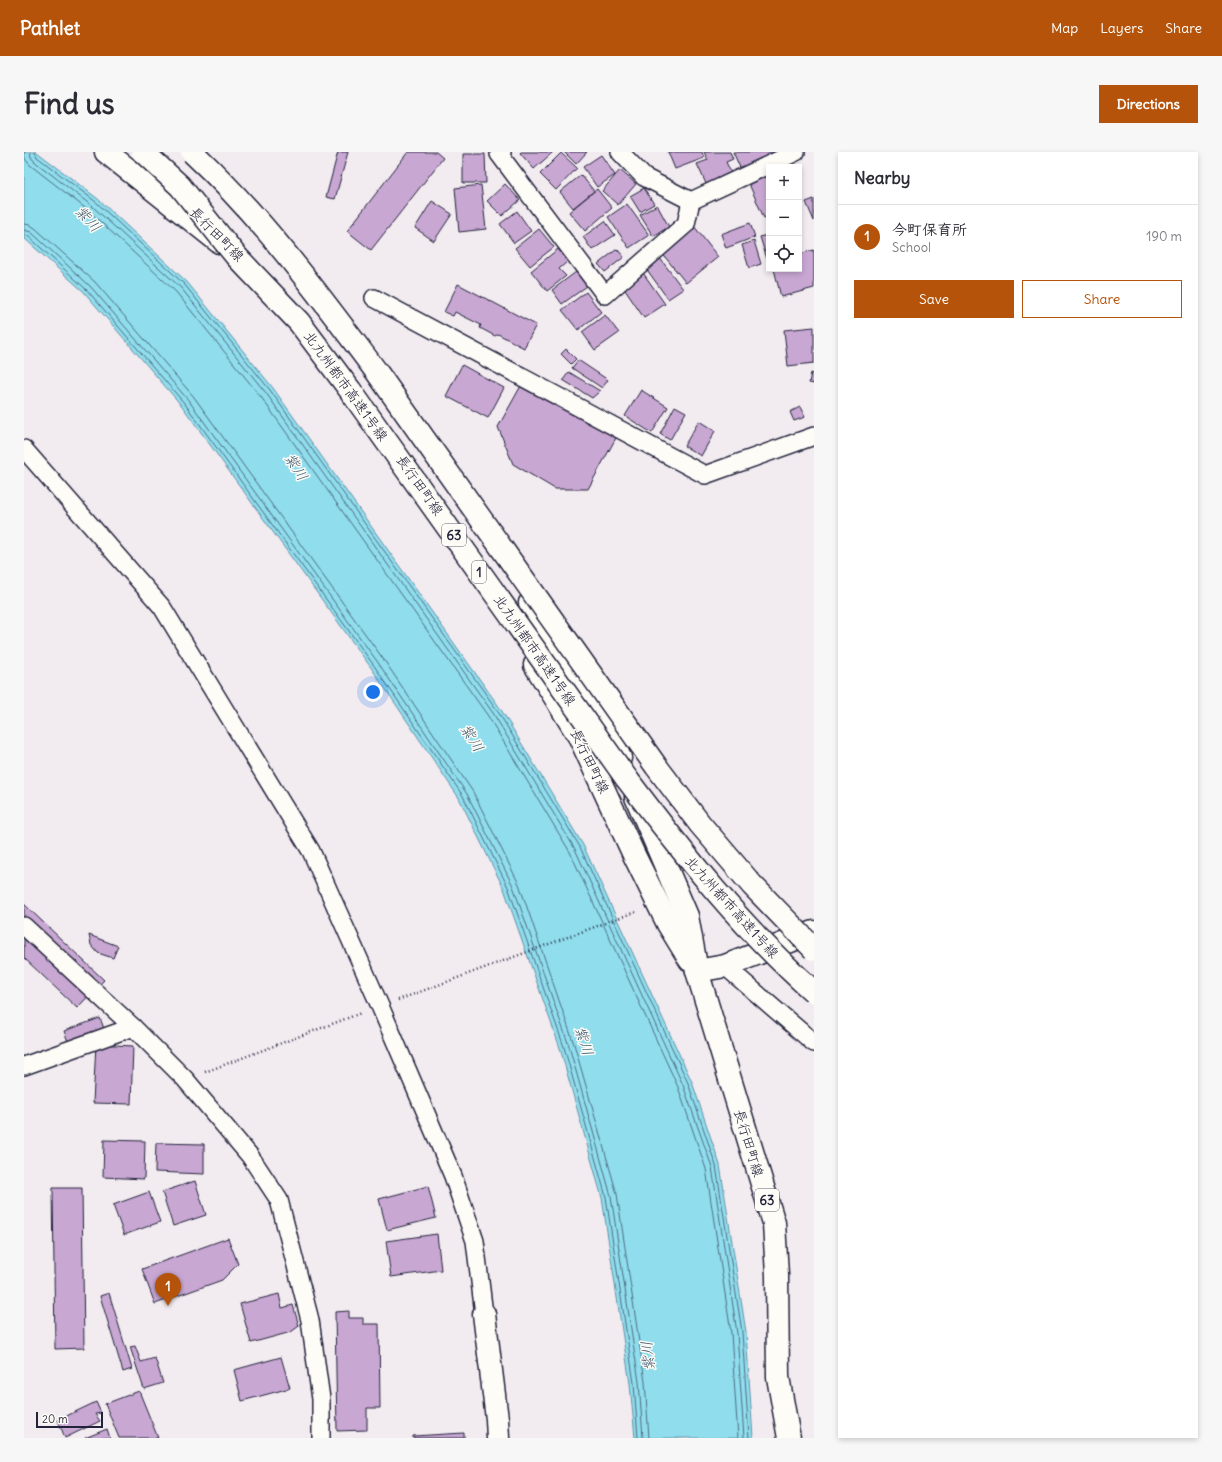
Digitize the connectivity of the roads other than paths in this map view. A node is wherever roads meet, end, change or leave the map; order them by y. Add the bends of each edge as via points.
1 (106, 152) edge
2 (135, 152) edge
3 (143, 152) edge
4 (194, 152) edge
5 (205, 152) edge
6 (502, 152) edge
7 (620, 152) edge
8 (796, 152) edge
9 (691, 201) junction
10 (268, 232) junction
11 (236, 256) junction
12 (374, 298) dead end
13 (814, 436) edge
14 (24, 448) edge
15 (24, 926) edge
16 (814, 932) edge
17 (814, 949) edge
18 (725, 966) junction
19 (697, 971) junction
20 (814, 992) edge
21 (133, 1028) junction
22 (814, 1043) edge
23 (24, 1066) edge
24 (484, 1314) joint
25 (321, 1438) edge
26 (498, 1438) edge
27 (789, 1438) edge

1 - 11 main road, bridge
2 - 19 main road, 長行田町線 / 63 via 274,291 423,486 580,738 668,924
3 - 11 main road, 北九州都市高速1号線 / 1, bridge via 180,186
4 - 10 main road, 1, bridge
4 - 19 main road, 長行田町線 / 63 via 279,240 437,448 612,741 687,916
5 - 10 main road, bridge
6 - 9 street via 499,154 605,295 686,224
7 - 9 street via 644,177
8 - 9 street
10 - 17 main road, 1, bridge via 376,371 696,818 752,885
11 - 20 main road, 北九州都市高速1号線 / 1, bridge via 299,322 350,390 674,842 726,904 788,969
12 - 13 street via 705,475
14 - 24 street via 162,607 311,851 453,1176 475,1242
15 - 21 street
16 - 18 main road
18 - 19 main road
18 - 22 street
19 - 27 main road, 長行田町線 / 63 via 774,1223 778,1377
21 - 23 street
21 - 25 street via 185,1079 250,1156 279,1200 310,1320 321,1399
24 - 26 main road

